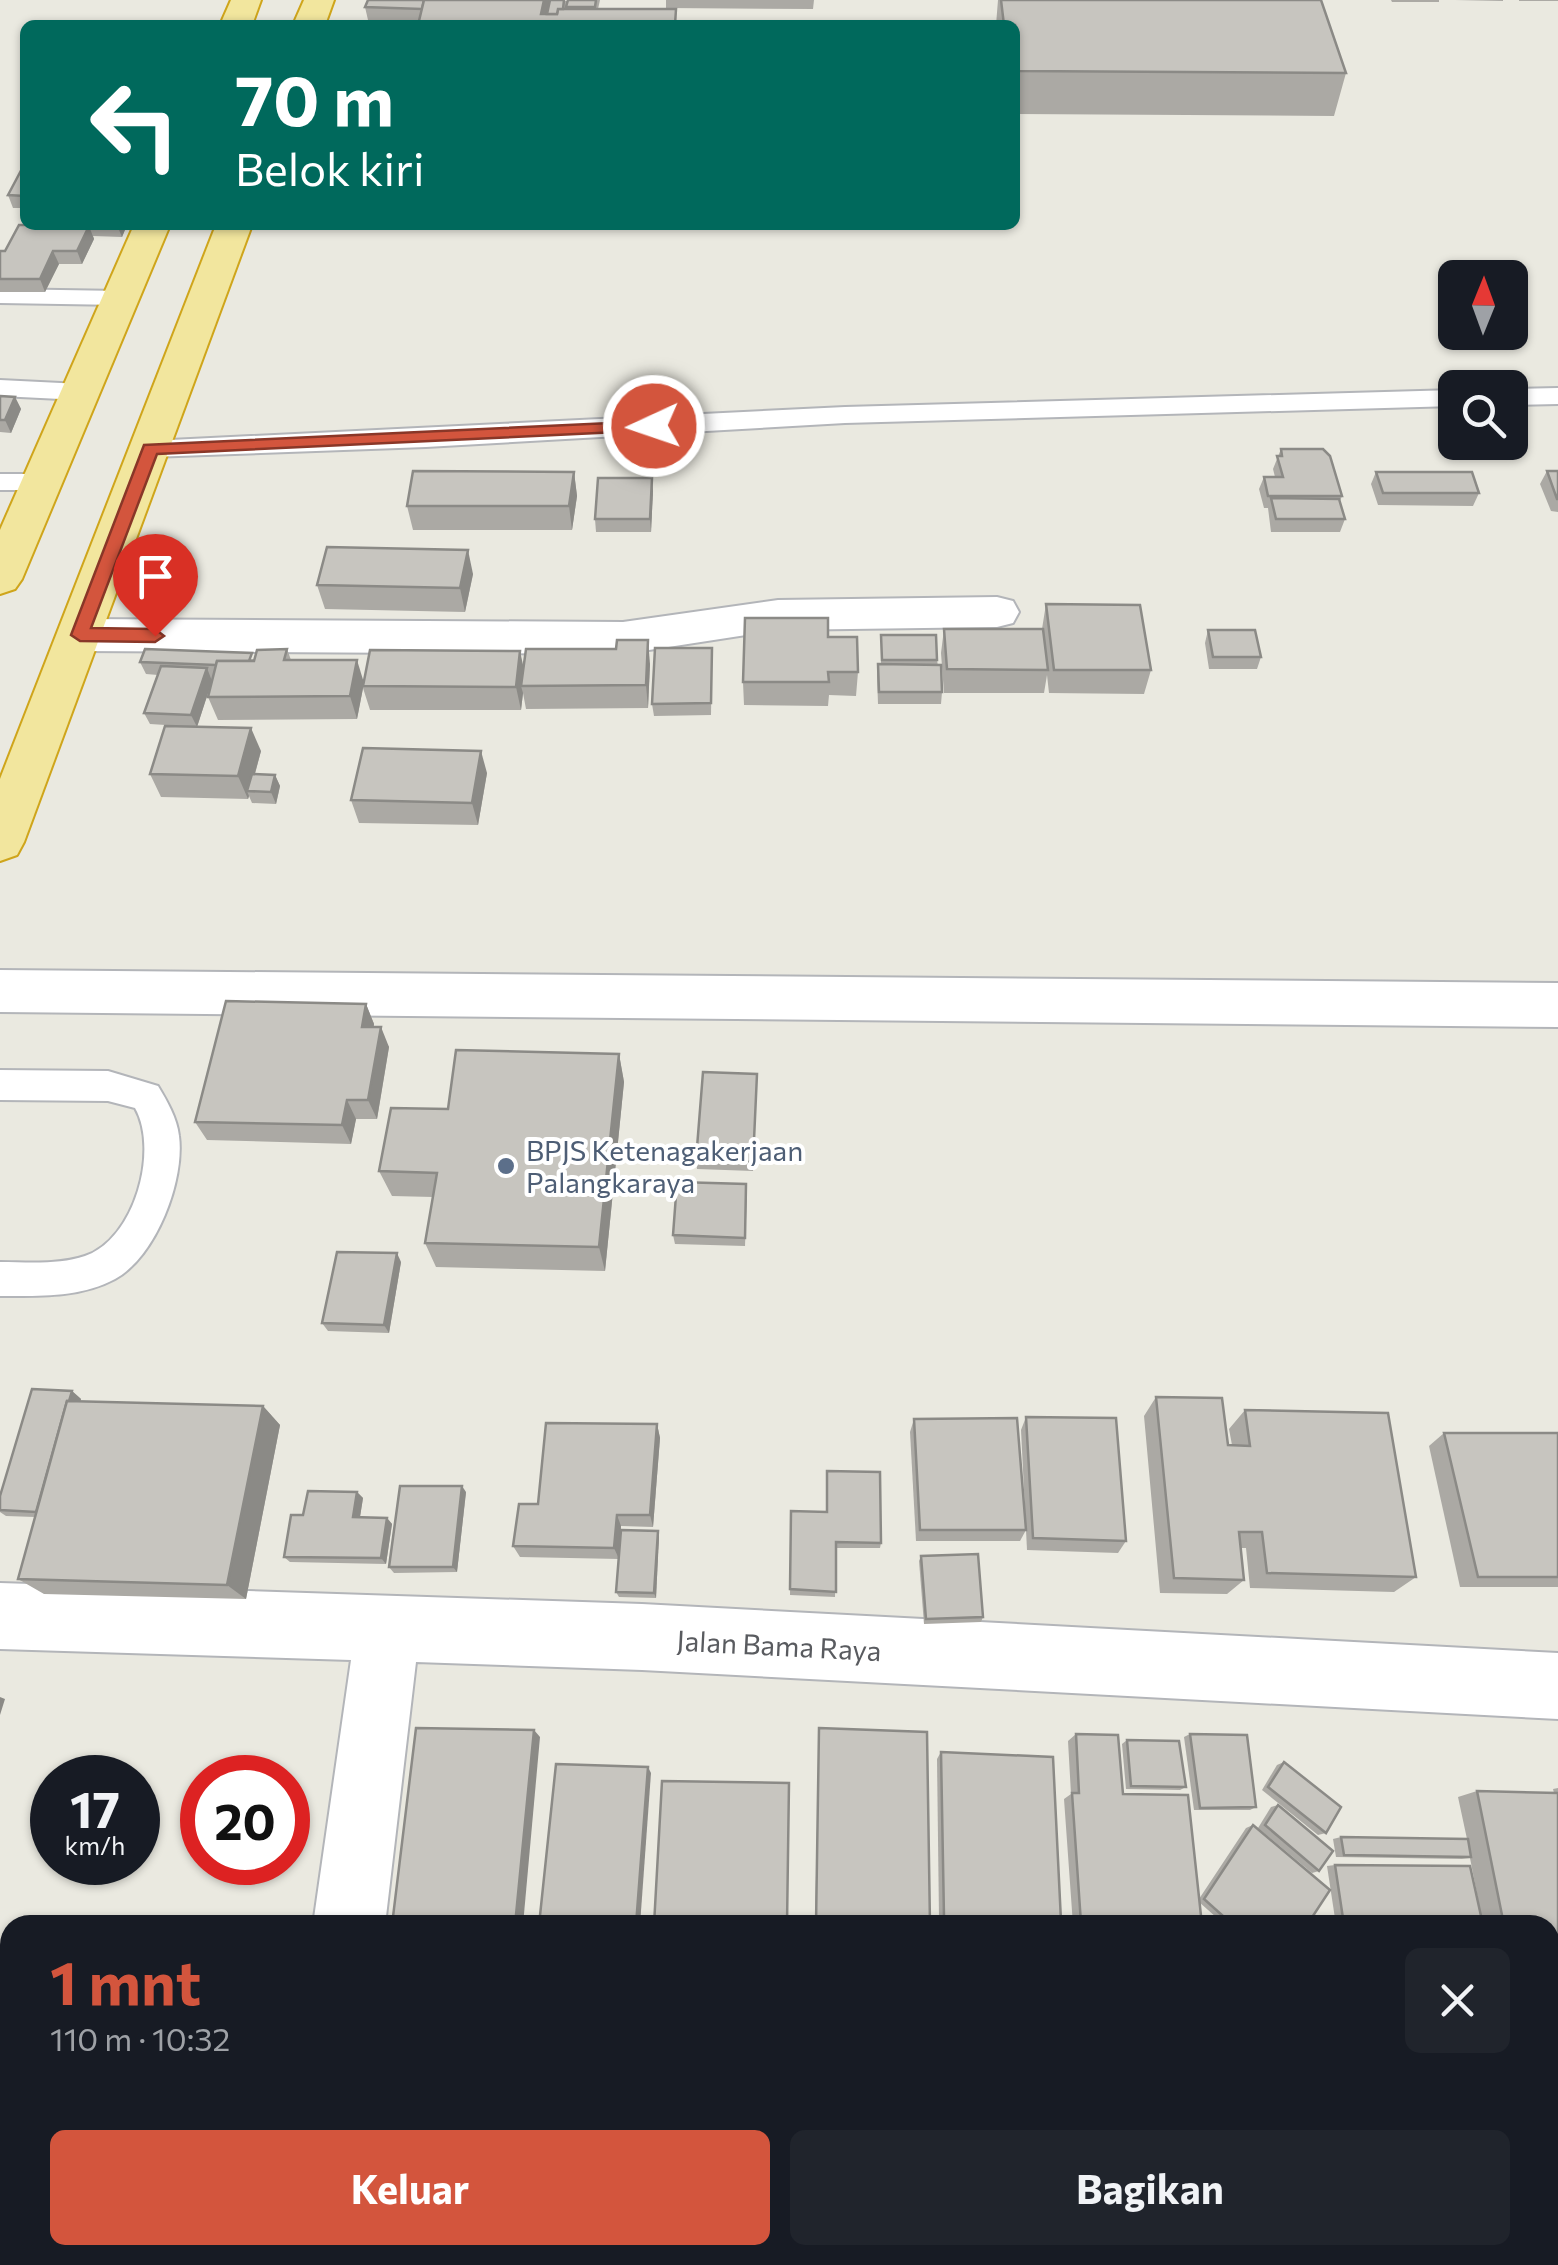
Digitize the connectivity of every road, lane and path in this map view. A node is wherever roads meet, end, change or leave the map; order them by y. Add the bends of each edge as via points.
1 (150, 230) edge
2 (232, 230) edge
3 (0, 296) edge
4 (122, 298) junction
5 (0, 388) edge
6 (80, 392) junction
7 (1558, 396) edge
8 (1528, 397) edge
9 (1438, 398) edge
10 (150, 449) junction
11 (0, 482) edge
12 (42, 482) junction
13 (0, 579) edge
14 (996, 612) dead end
15 (80, 635) junction
16 (0, 842) edge
17 (0, 990) edge
18 (1558, 1005) edge
19 (0, 1086) edge
20 (0, 1279) edge
21 (0, 1616) edge
22 (388, 1627) junction
23 (1558, 1686) edge
24 (351, 1915) edge

1 - 4 highway
2 - 10 highway
3 - 4 lane
4 - 6 highway
5 - 6 lane
6 - 12 highway
7 - 8 lane
9 - 10 lane via 845,415
10 - 15 highway
11 - 12 lane
12 - 13 highway
14 - 15 street via 778,615 661,635 568,640
15 - 16 highway
17 - 18 street
19 - 20 lane via 108,1086 146,1096 162,1122 163,1158 142,1230 116,1260 73,1279
21 - 22 street, Jalan Bama Raya
22 - 23 street, Jalan Bama Raya
22 - 24 street

